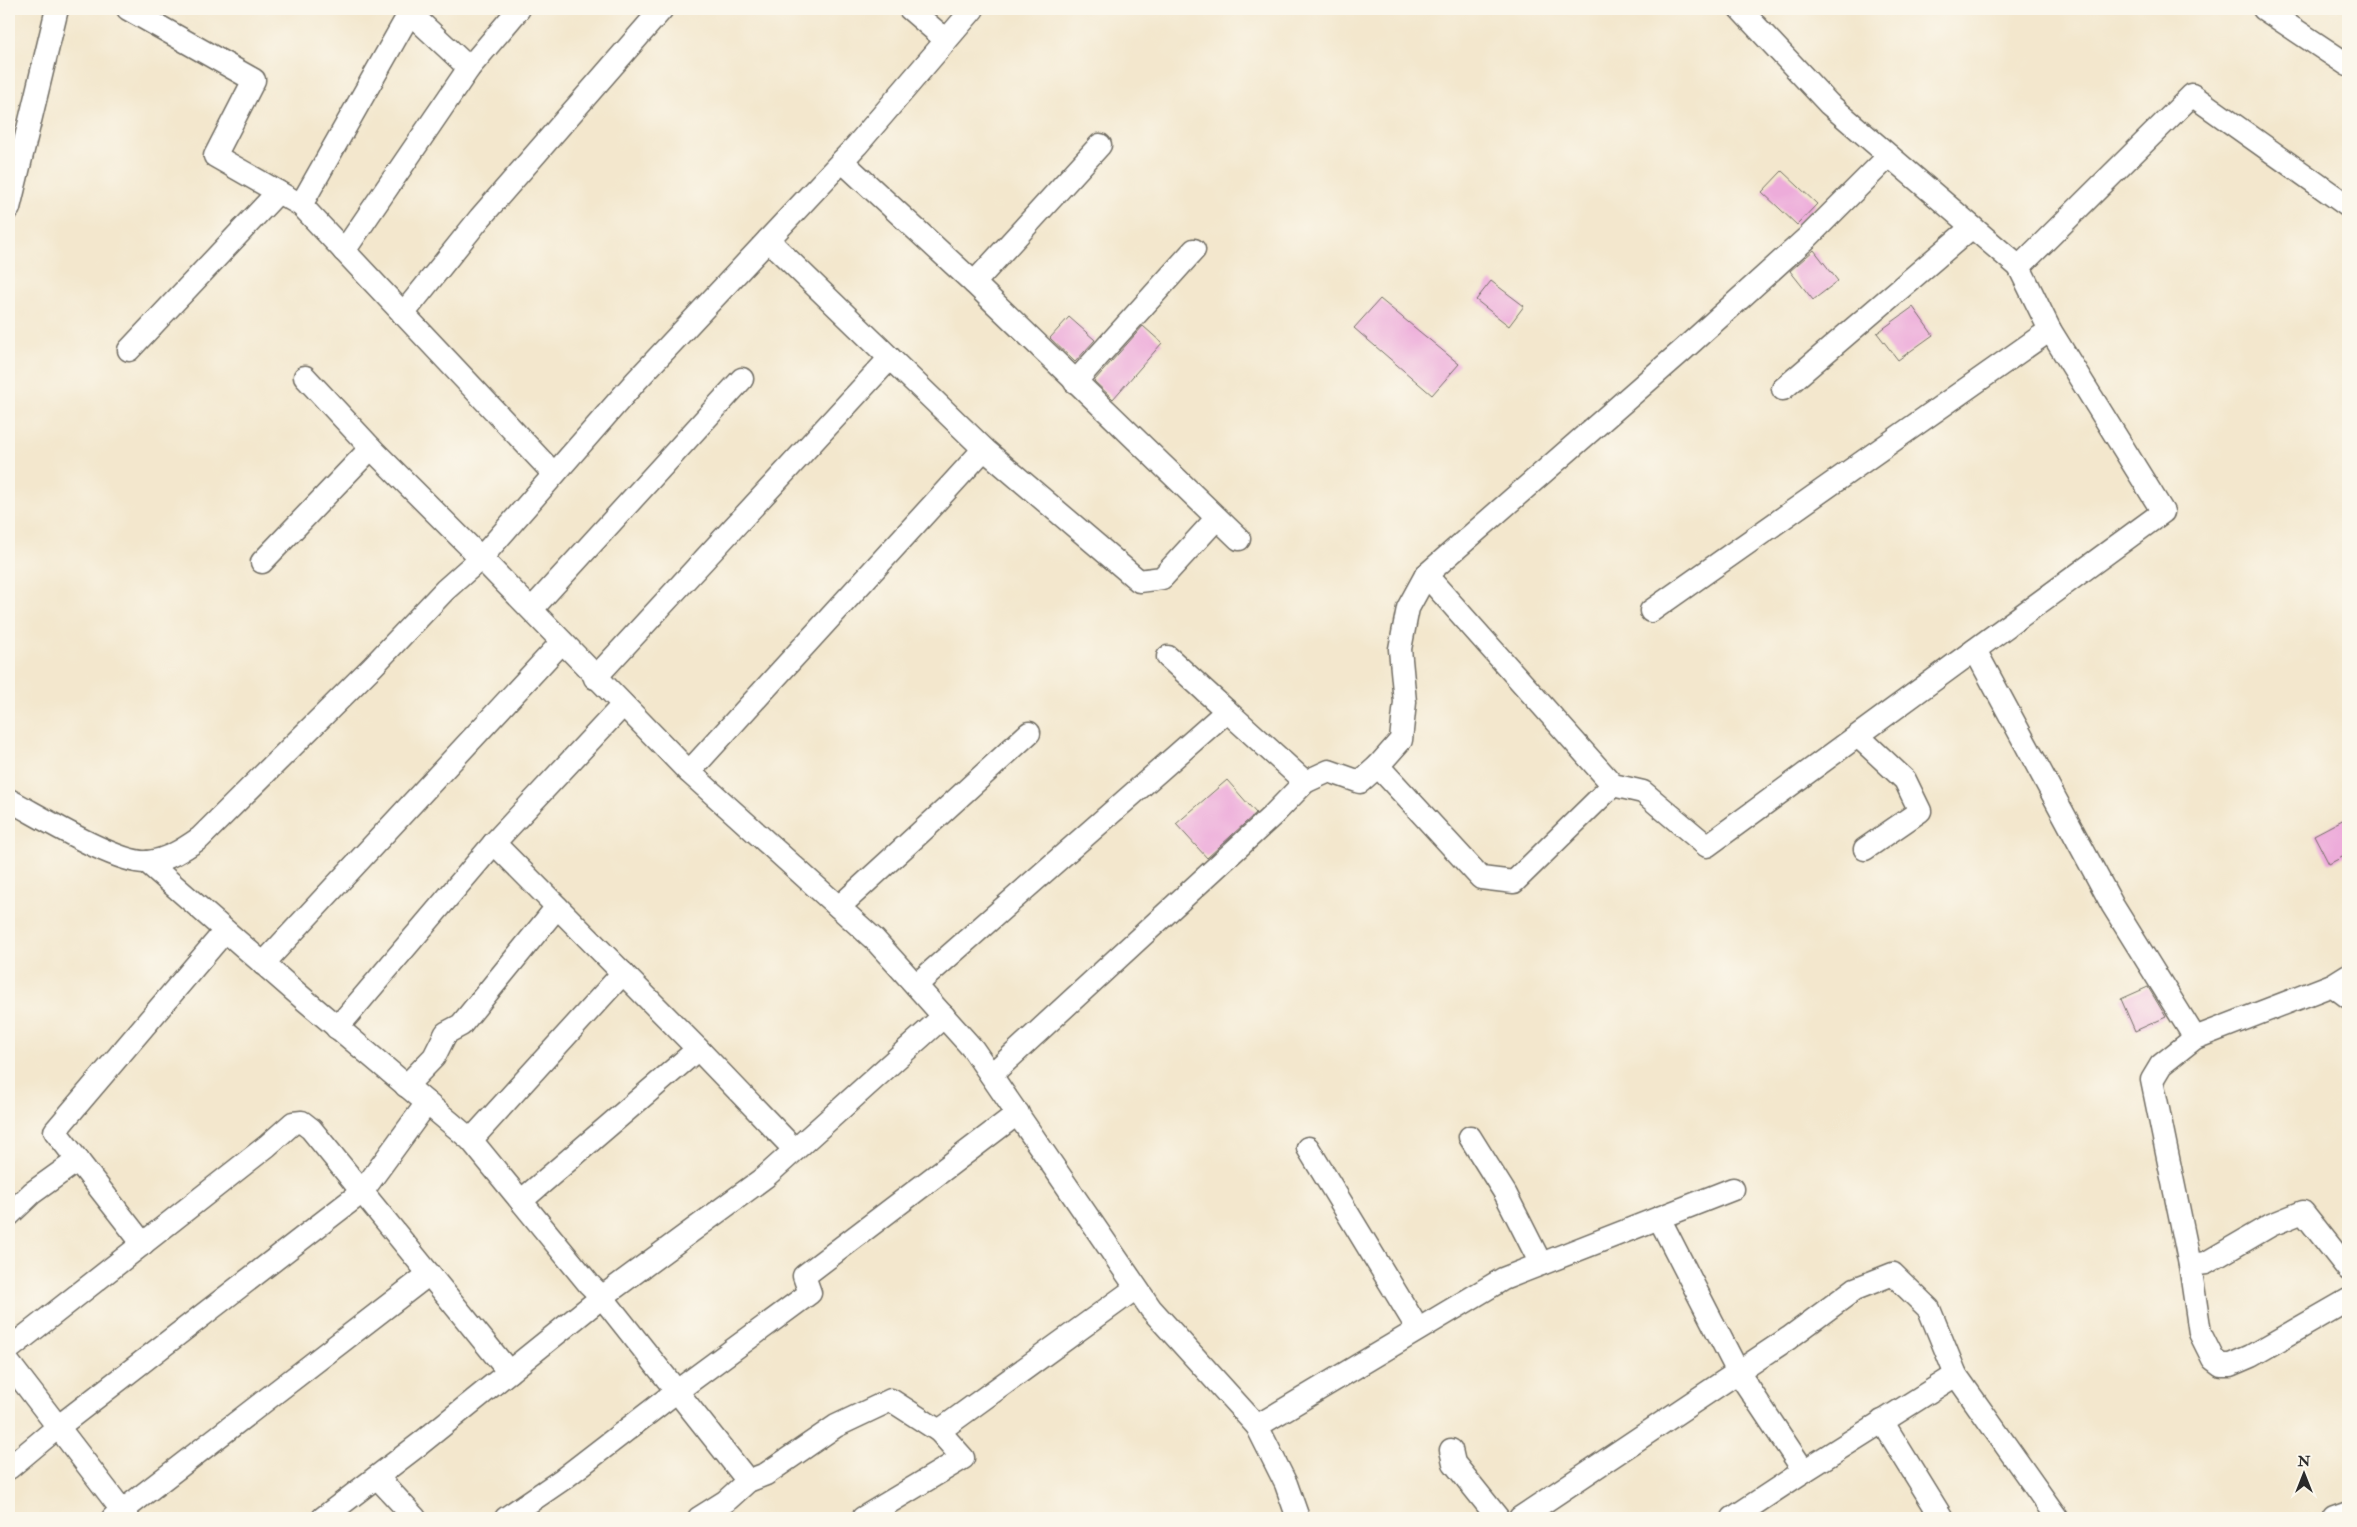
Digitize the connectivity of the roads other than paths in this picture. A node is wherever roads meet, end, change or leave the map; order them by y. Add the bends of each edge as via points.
1 (58, 9) edge
2 (128, 9) edge
3 (519, 9) edge
4 (662, 9) edge
5 (910, 9) edge
6 (973, 9) edge
7 (1740, 9) edge
8 (2264, 9) edge
9 (409, 10) edge
10 (946, 40) junction
11 (2348, 64) edge
12 (469, 68) junction
13 (1100, 144) dead end
14 (1889, 156) junction
15 (842, 161) junction
16 (278, 192) junction
17 (300, 205) junction
18 (2348, 206) edge
19 (9, 208) edge
20 (1972, 227) junction
21 (768, 240) junction
22 (1194, 250) dead end
23 (344, 251) junction
24 (2019, 267) junction
25 (974, 283) junction
26 (403, 314) junction
27 (2050, 330) junction
28 (129, 350) dead end
29 (890, 358) junction
30 (305, 377) dead end
31 (742, 379) dead end
32 (1075, 382) junction
33 (1783, 389) dead end
34 (371, 448) junction
35 (984, 449) junction
36 (554, 474) junction
37 (1218, 518) junction
38 (1239, 539) dead end
39 (480, 558) junction
40 (262, 562) dead end
41 (1426, 575) junction
42 (532, 609) junction
43 (1651, 610) dead end
44 (562, 642) junction
45 (1975, 650) junction
46 (1168, 657) dead end
47 (595, 678) junction
48 (623, 705) junction
49 (1227, 711) junction
50 (1029, 733) dead end
51 (1858, 736) junction
52 (1378, 766) junction
53 (689, 772) junction
54 (1305, 782) junction
55 (1614, 785) junction
56 (9, 800) edge
57 (494, 843) junction
58 (1865, 849) dead end
59 (147, 862) junction
60 (557, 907) junction
61 (839, 907) junction
62 (225, 931) junction
63 (263, 964) junction
64 (623, 973) junction
65 (916, 985) junction
66 (2343, 986) edge
67 (944, 1016) junction
68 (337, 1028) junction
69 (2195, 1038) junction
70 (698, 1049) junction
71 (991, 1074) junction
72 (406, 1086) junction
73 (427, 1103) junction
74 (1018, 1113) junction
75 (1470, 1137) dead end
76 (471, 1140) junction
77 (1308, 1148) dead end
78 (795, 1150) junction
79 (78, 1160) junction
80 (1733, 1189) dead end
81 (362, 1192) junction
82 (521, 1201) junction
83 (9, 1215) edge
84 (1659, 1218) junction
85 (143, 1244) junction
86 (1540, 1264) junction
87 (2190, 1265) junction
88 (2348, 1269) edge
89 (429, 1274) junction
90 (1136, 1288) junction
91 (602, 1297) junction
92 (2348, 1300) edge
93 (1418, 1329) junction
94 (9, 1349) edge
95 (9, 1363) edge
96 (509, 1372) junction
97 (1738, 1372) junction
98 (1956, 1375) junction
99 (677, 1391) junction
100 (1882, 1421) junction
101 (1257, 1426) junction
102 (58, 1427) junction
103 (939, 1431) junction
104 (1451, 1450) dead end
105 (9, 1468) edge
106 (1804, 1470) junction
107 (377, 1476) junction
108 (748, 1480) junction
109 (2348, 1513) edge
110 (121, 1516) edge
111 (323, 1518) edge
112 (415, 1518) edge
113 (506, 1518) edge
114 (699, 1518) edge
115 (863, 1518) edge
116 (1298, 1518) edge
117 (1498, 1518) edge
118 (1520, 1518) edge
119 (1733, 1518) edge
120 (1942, 1518) edge
121 (2057, 1518) edge
122 (2334, 1518) edge

1 - 19 street
2 - 16 street via 254,80 215,156
3 - 12 street
4 - 26 street via 480,218
5 - 10 street
6 - 10 street
7 - 14 street via 1829,104
8 - 11 street
9 - 12 street
9 - 17 street
10 - 15 street
12 - 23 street
13 - 25 street
14 - 20 street
14 - 41 street via 1801,244
15 - 21 street
15 - 25 street
16 - 17 street
16 - 28 street
17 - 23 street
18 - 24 street via 2192,95
20 - 24 street
20 - 33 street
21 - 29 street
21 - 36 street
22 - 32 street
23 - 26 street
24 - 27 street
25 - 32 street
26 - 36 street
27 - 43 street
27 - 45 street via 2163,512
29 - 35 street
29 - 47 street
30 - 34 street
31 - 42 street
32 - 37 street
34 - 39 street
34 - 40 street
35 - 37 street via 1139,581 1162,578
35 - 53 street
36 - 39 street
37 - 38 street
39 - 42 street
39 - 59 street via 200,838 173,856
41 - 52 street via 1408,608 1400,649 1405,702 1400,740
41 - 55 street
42 - 44 street
44 - 47 street
44 - 63 street
45 - 51 street
45 - 69 street via 2113,906
46 - 49 street
47 - 48 street
48 - 53 street
48 - 57 street
49 - 54 street
49 - 65 street
50 - 61 street
51 - 55 street via 1707,846 1643,792
51 - 58 street via 1905,780 1920,811
52 - 54 street via 1360,782 1329,771
52 - 55 street via 1481,878 1514,882
53 - 61 street
54 - 71 street
56 - 59 street via 117,857
57 - 60 street
57 - 68 street
59 - 62 street
60 - 64 street
60 - 72 street via 461,1025 446,1033 434,1057
61 - 65 street
62 - 63 street
62 - 79 street via 55,1131
63 - 68 street
64 - 70 street
64 - 76 street
65 - 67 street
66 - 69 street
67 - 71 street via 974,1048
67 - 78 street
68 - 72 street
69 - 87 street via 2161,1065 2152,1080
70 - 78 street
70 - 82 street
71 - 74 street
72 - 73 street
73 - 76 street
73 - 81 street
74 - 90 street
74 - 99 street via 804,1276 810,1293
75 - 86 street via 1505,1193
76 - 82 street
77 - 93 street
78 - 91 street via 765,1177
79 - 83 street via 32,1193
79 - 85 street
80 - 84 street
81 - 85 street via 311,1129 302,1122 293,1123
81 - 89 street
81 - 102 street
82 - 91 street
84 - 86 street
84 - 97 street
85 - 94 street
86 - 93 street via 1503,1279
87 - 88 street via 2206,1263 2271,1225 2303,1212
87 - 92 street via 2200,1333 2206,1349 2221,1365 2230,1365 2251,1356
89 - 96 street
89 - 110 street
90 - 101 street via 1162,1323
90 - 103 street
91 - 96 street
91 - 99 street
93 - 101 street
95 - 102 street
96 - 107 street
97 - 98 street via 1855,1289 1893,1274 1929,1309
97 - 106 street
97 - 118 street
98 - 100 street
98 - 121 street
99 - 108 street
99 - 113 street
100 - 106 street
100 - 120 street
101 - 116 street via 1286,1484
102 - 105 street
102 - 110 street
103 - 108 street via 891,1400 836,1426 766,1474
103 - 115 street via 963,1458
104 - 117 street via 1454,1462
106 - 119 street
107 - 111 street
107 - 112 street
108 - 114 street via 726,1501
109 - 122 street

